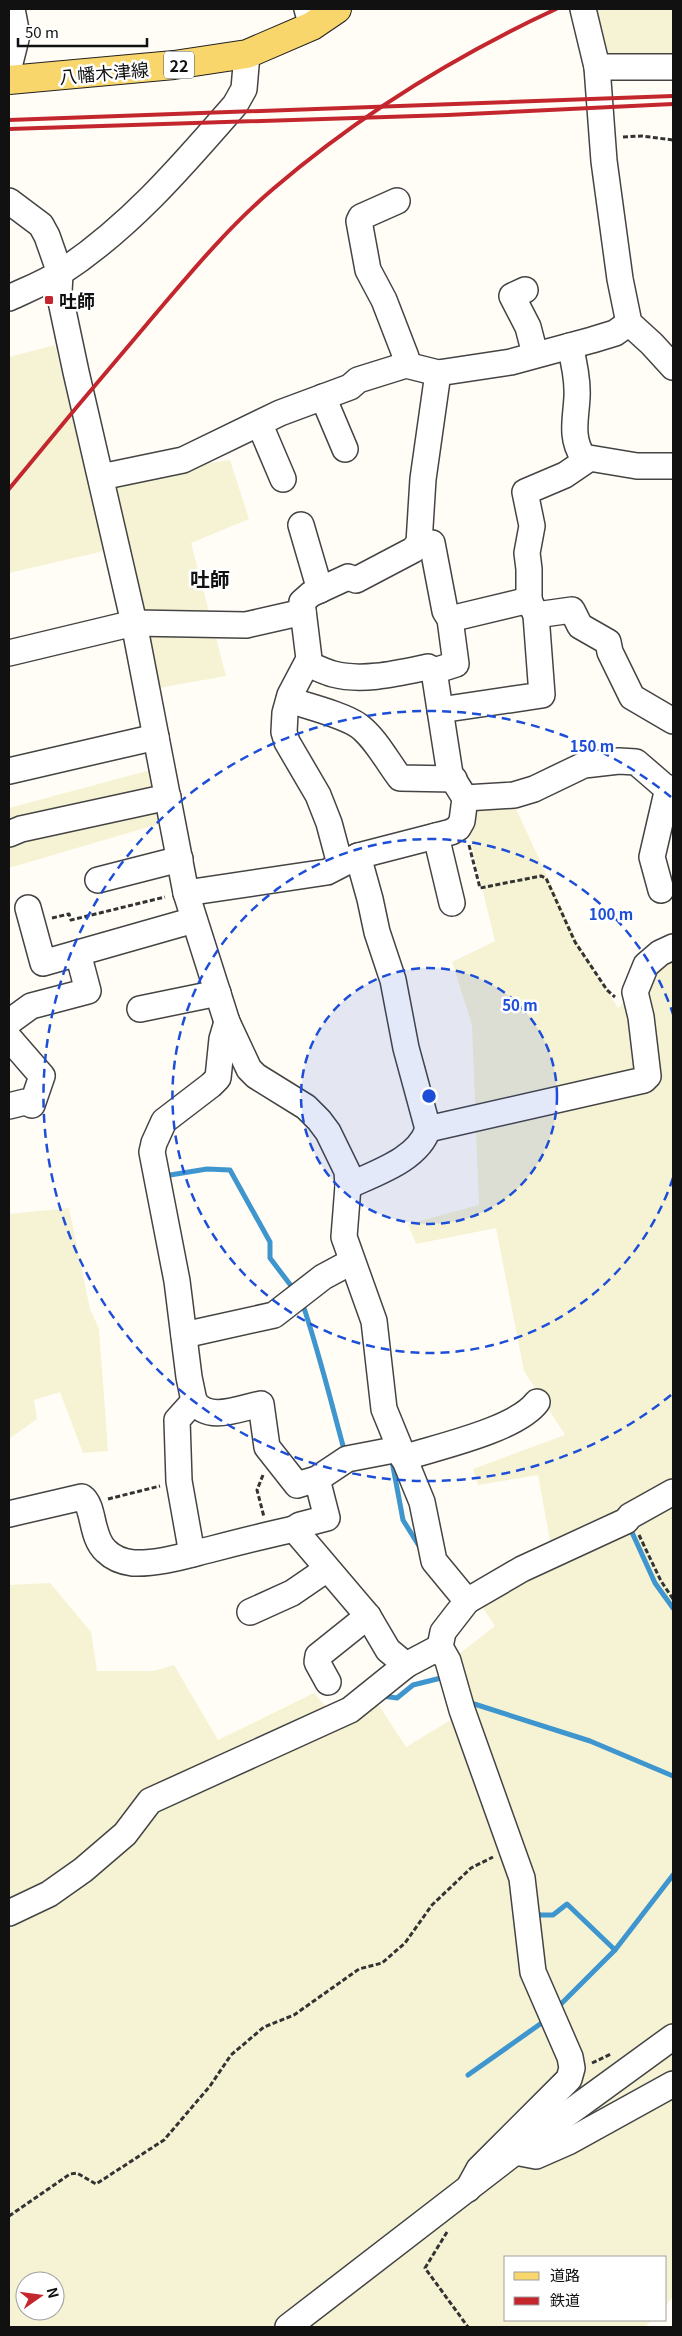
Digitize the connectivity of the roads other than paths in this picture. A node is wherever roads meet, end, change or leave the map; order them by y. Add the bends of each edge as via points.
1 (12, 9) edge
2 (338, 9) edge
3 (583, 9) edge
4 (310, 18) edge
5 (247, 54) junction
6 (9, 67) edge
7 (597, 67) junction
8 (673, 67) edge
9 (9, 80) edge
10 (9, 201) edge
11 (397, 201) dead end
12 (60, 273) junction
13 (525, 290) dead end
14 (9, 298) edge
15 (629, 323) junction
16 (663, 341) edge
17 (570, 346) junction
18 (535, 354) junction
19 (406, 365) junction
20 (673, 367) edge
21 (438, 373) junction
22 (323, 397) junction
23 (260, 425) junction
24 (345, 449) dead end
25 (587, 460) junction
26 (673, 466) edge
27 (101, 477) junction
28 (283, 479) dead end
29 (301, 525) dead end
30 (419, 543) junction
31 (320, 590) junction
32 (532, 608) junction
33 (304, 612) junction
34 (450, 619) junction
35 (134, 623) junction
36 (9, 653) edge
37 (308, 664) junction
38 (434, 671) junction
39 (289, 700) junction
40 (440, 710) junction
41 (673, 721) edge
42 (156, 737) junction
43 (9, 771) edge
44 (671, 788) edge
45 (168, 797) junction
46 (460, 799) junction
47 (9, 834) edge
48 (436, 836) junction
49 (180, 859) junction
50 (349, 860) junction
51 (98, 880) dead end
52 (661, 890) dead end
53 (186, 893) junction
54 (452, 904) dead end
55 (30, 916) road end
56 (194, 920) junction
57 (673, 947) edge
58 (78, 953) junction
59 (218, 993) junction
60 (140, 1009) dead end
61 (9, 1022) edge
62 (227, 1022) junction
63 (9, 1038) edge
64 (9, 1106) edge
65 (428, 1129) junction
66 (348, 1186) junction
67 (351, 1262) junction
68 (184, 1335) junction
69 (194, 1401) junction
70 (537, 1402) dead end
71 (401, 1454) junction
72 (317, 1479) junction
73 (673, 1492) edge
74 (9, 1514) edge
75 (294, 1529) junction
76 (192, 1554) junction
77 (327, 1569) junction
78 (467, 1600) junction
79 (250, 1612) dead end
80 (368, 1616) junction
81 (440, 1647) junction
82 (406, 1664) junction
83 (328, 1682) dead end
84 (9, 1913) edge
85 (673, 2037) edge
86 (673, 2084) edge
87 (515, 2152) junction
88 (468, 2189) junction
89 (288, 2327) edge

1 - 6 street via 17,35
2 - 4 main road, 八幡木津線 / 22
3 - 7 street
4 - 5 main road, 八幡木津線 / 22
5 - 9 main road, 八幡木津線 / 22 via 174,65
5 - 12 street via 244,89 235,105 139,210
7 - 8 street
7 - 15 street via 602,138
10 - 12 street via 40,225
11 - 19 street via 360,219 360,229 368,270 387,308 406,357
12 - 14 street
12 - 27 street via 59,292
13 - 18 street via 512,296 528,327
15 - 16 street
15 - 17 street via 615,333
16 - 20 street
17 - 18 street
17 - 25 street via 577,396 574,434 577,449
18 - 21 street via 495,366
19 - 21 street
19 - 22 street via 358,380 350,387
21 - 30 street via 423,479
22 - 23 street via 280,413
22 - 24 street
23 - 27 street via 183,460
23 - 28 street
25 - 26 street via 636,466
25 - 32 street via 565,475 525,492 532,526 527,553
27 - 35 street
29 - 31 street
30 - 31 street via 413,550 356,580 348,577
30 - 34 street via 432,543 445,611
31 - 33 street via 302,602
32 - 34 street
32 - 40 street via 542,696
32 - 41 street via 572,610 580,626 608,642 632,697
33 - 35 street via 246,625
33 - 37 street via 310,653
34 - 38 street via 456,664
35 - 36 street
35 - 42 street
37 - 38 street via 349,676 395,674 428,667
37 - 39 street
38 - 40 street
39 - 46 street via 359,726 400,778
39 - 50 street via 283,722 287,742 318,795
40 - 46 street via 450,774
42 - 43 street
42 - 45 street
44 - 46 street via 636,762 619,761 584,765 514,795
44 - 52 street via 652,857
45 - 47 street
45 - 49 street
46 - 48 street via 458,828
48 - 50 street
48 - 54 street
49 - 51 street
49 - 53 street
50 - 53 street via 327,872
50 - 65 street via 370,899
53 - 56 street
55 - 58 street via 43,963
56 - 58 street
56 - 59 street
57 - 65 street via 646,965 635,992 647,1060 648,1076 644,1080
58 - 61 street via 88,991 31,1006
59 - 60 street
59 - 62 street
62 - 66 street via 249,1069 306,1107 324,1126 347,1171
62 - 68 street via 218,1078 164,1121 152,1152
63 - 64 street via 42,1076 32,1105 25,1102
65 - 66 street via 418,1147 390,1166
66 - 67 street via 344,1237
67 - 68 street via 322,1277 274,1315
67 - 71 street via 374,1321 384,1409
68 - 69 street
69 - 72 street via 202,1410 212,1414 262,1404 267,1447 274,1458 297,1485
69 - 76 street via 178,1420 179,1481
70 - 71 street via 527,1413 492,1430
71 - 72 street via 347,1459
71 - 78 street via 426,1515 434,1561
72 - 75 street via 327,1518
73 - 78 street via 626,1521
74 - 76 street via 78,1496 88,1504 95,1536 113,1556 132,1563
75 - 76 street
75 - 77 street
77 - 79 street via 292,1594
77 - 80 street
78 - 81 street via 443,1632
80 - 82 street via 388,1650
80 - 83 street via 318,1656 317,1662
81 - 82 street
81 - 88 street via 448,1661 462,1710 522,1878 533,1972 572,2068 569,2079 480,2169
82 - 84 street via 350,1710 150,1801 125,1834 83,1870 49,1894
85 - 87 street
86 - 87 street via 536,2156
87 - 88 street
88 - 89 street

